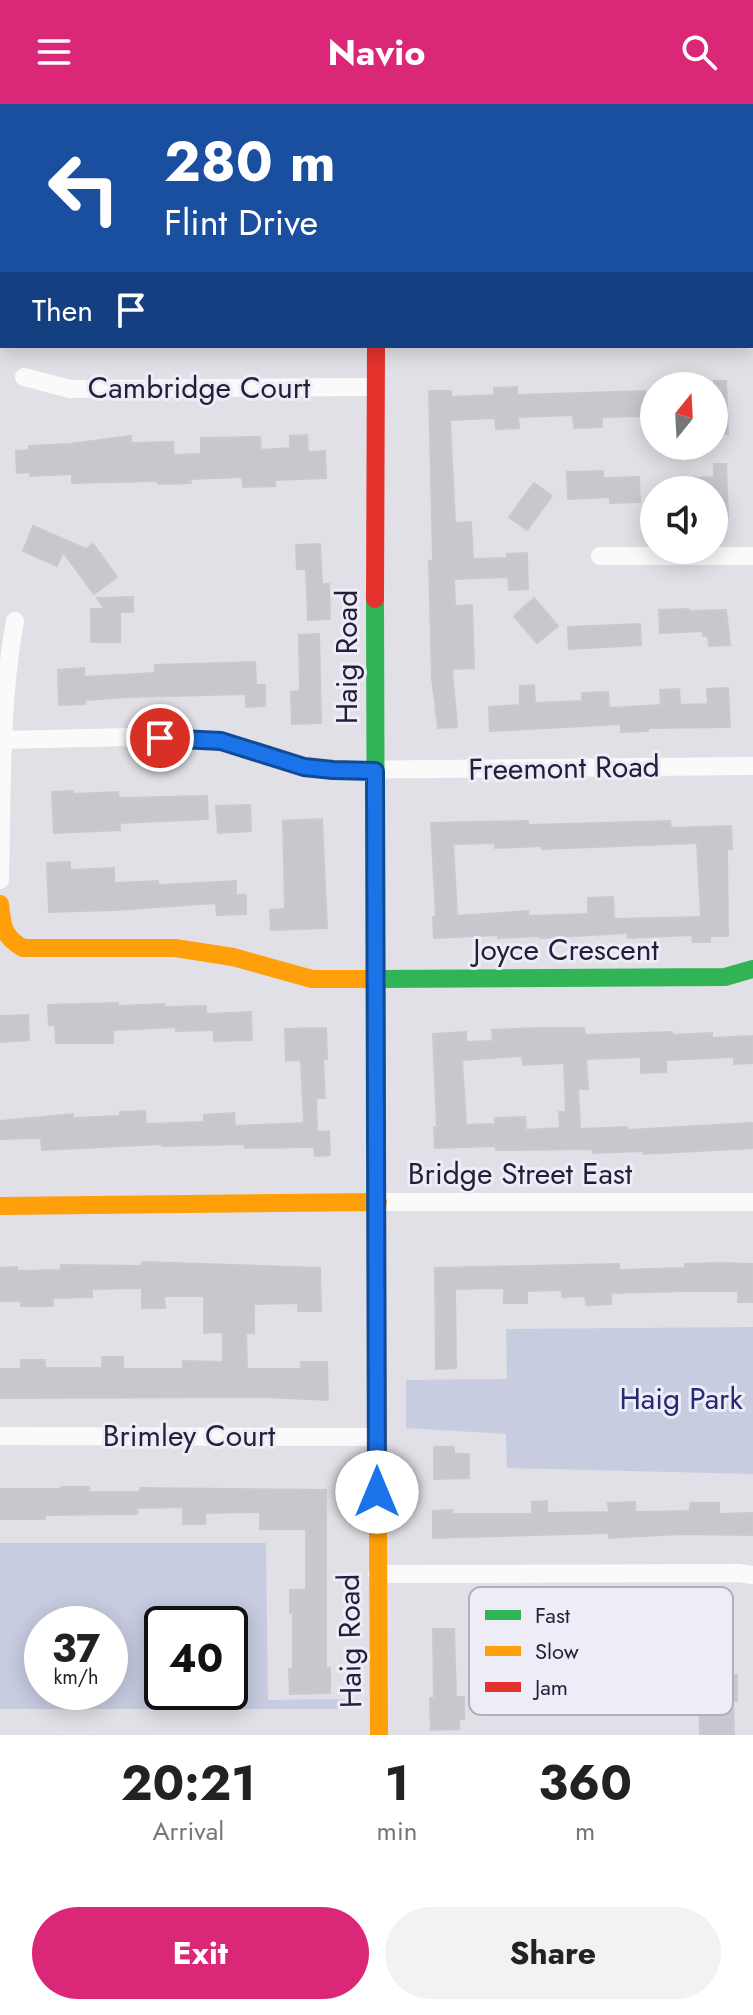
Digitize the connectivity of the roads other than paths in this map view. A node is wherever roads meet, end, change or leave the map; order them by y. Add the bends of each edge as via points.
1 (376, 348) edge
2 (24, 377) dead end
3 (374, 387) junction
4 (600, 556) dead end
5 (753, 556) edge
6 (15, 621) dead end
7 (3, 740) junction
8 (753, 766) edge
9 (375, 771) junction
10 (0, 880) edge
11 (0, 904) edge
12 (753, 969) edge
13 (377, 980) junction
14 (378, 1202) junction
15 (753, 1202) edge
16 (0, 1206) edge
17 (0, 1436) edge
18 (377, 1437) junction
19 (377, 1574) junction
20 (753, 1575) edge
21 (379, 1735) edge

1 - 3 street, Haig Road
2 - 3 street, Cambridge Court via 70,389
3 - 9 street, Haig Road
4 - 5 street
6 - 7 street
7 - 9 street, Freemont Road via 221,741 304,767
7 - 10 street
8 - 9 street, Freemont Road
9 - 13 street, Haig Road
11 - 13 street, Joyce Crescent via 2,933 23,948 191,949 291,976
12 - 13 street, Joyce Crescent via 725,977
13 - 14 street, Haig Road
14 - 15 street, Bridge Street East
14 - 16 street, Bridge Street East
14 - 18 street, Haig Road
17 - 18 street, Brimley Court
18 - 19 street, Haig Road
19 - 20 street
19 - 21 street, Haig Road

